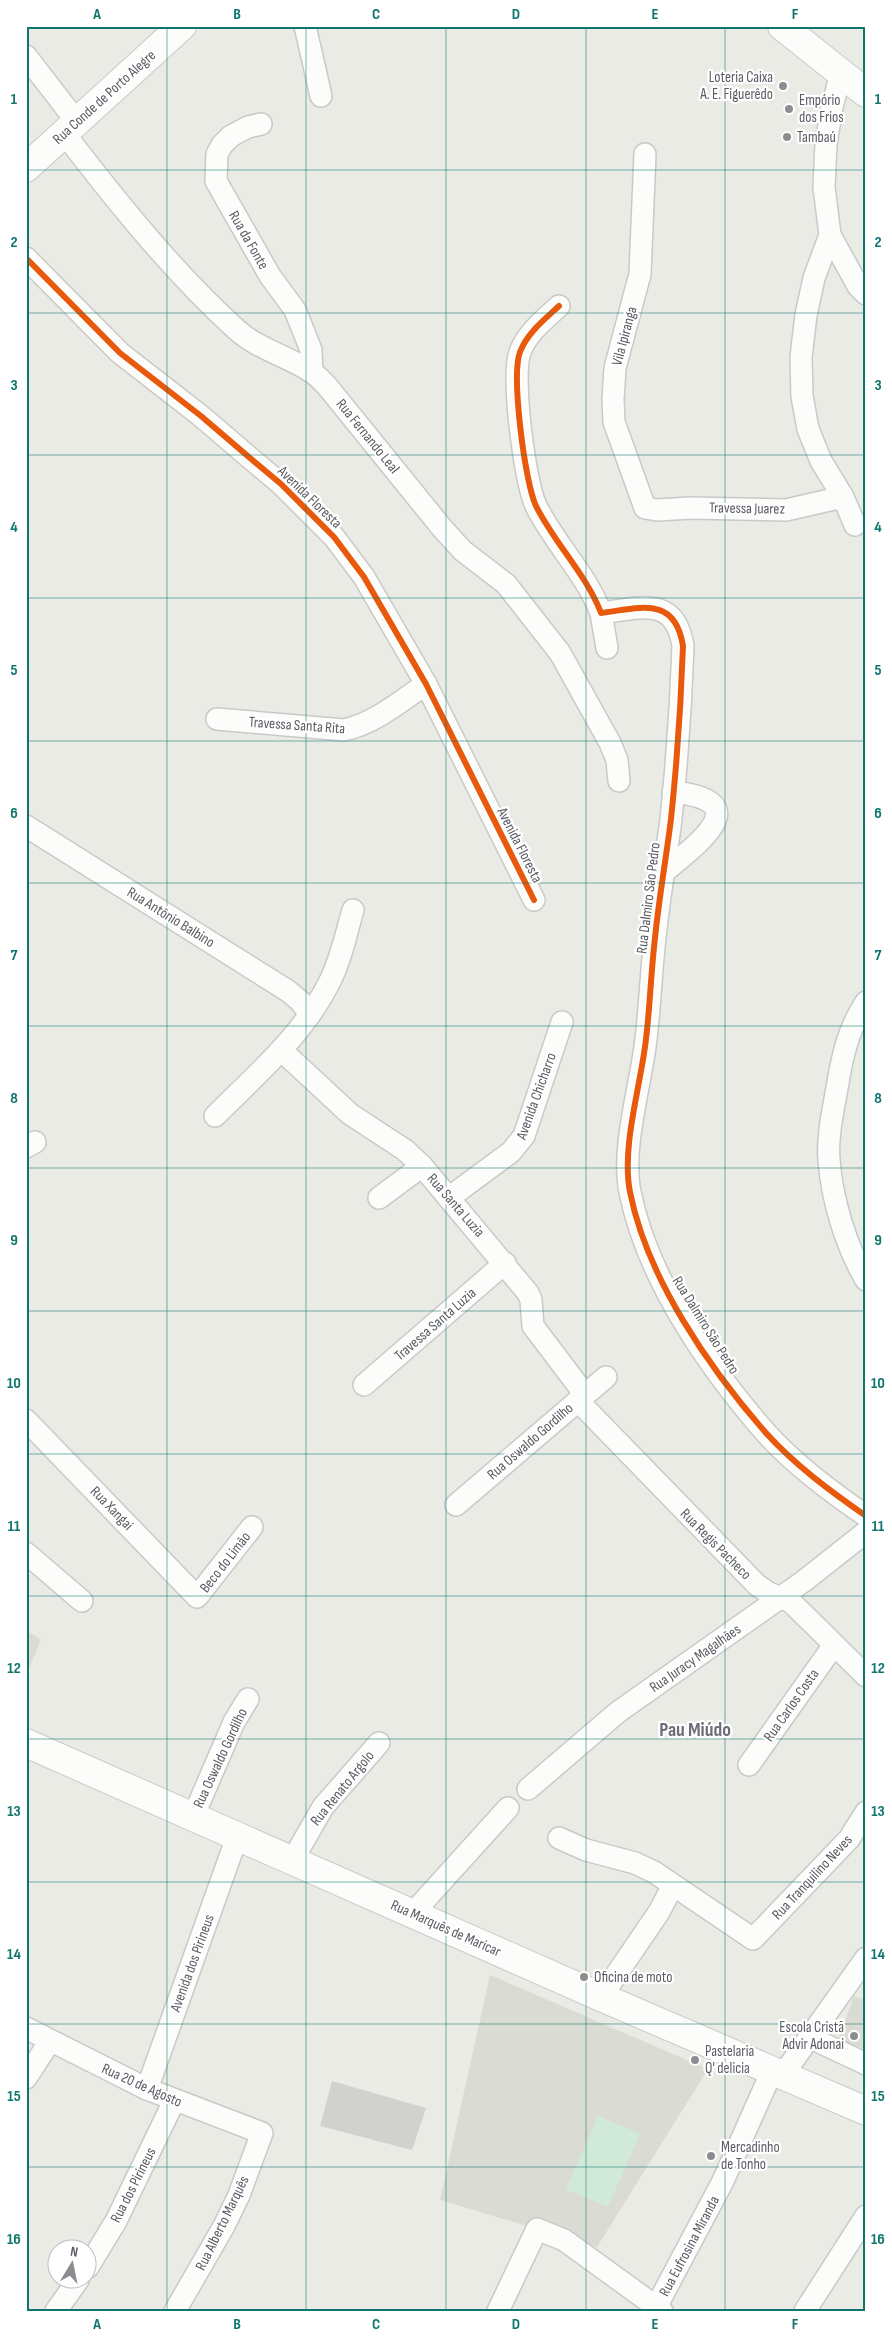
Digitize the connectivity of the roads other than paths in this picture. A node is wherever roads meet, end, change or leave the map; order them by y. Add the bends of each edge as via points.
1 (182, 26) edge
2 (305, 26) edge
3 (782, 26) edge
4 (26, 56) edge
5 (840, 74) junction
6 (866, 93) edge
7 (321, 96) dead end
8 (260, 124) dead end
9 (71, 128) junction
10 (645, 154) dead end
11 (26, 168) edge
12 (830, 236) junction
13 (26, 258) edge
14 (866, 294) edge
15 (559, 306) dead end
16 (312, 372) junction
17 (843, 498) junction
18 (649, 510) joint
19 (854, 525) dead end
20 (601, 613) junction
21 (607, 648) dead end
22 (426, 684) junction
23 (217, 719) dead end
24 (619, 781) dead end
25 (673, 792) junction
26 (26, 826) edge
27 (664, 872) junction
28 (534, 900) dead end
29 (353, 910) dead end
30 (866, 1002) edge
31 (310, 1014) junction
32 (562, 1022) dead end
33 (281, 1050) junction
34 (216, 1116) dead end
35 (422, 1166) junction
36 (450, 1197) junction
37 (379, 1198) dead end
38 (505, 1263) junction
39 (866, 1280) edge
40 (606, 1377) dead end
41 (364, 1385) dead end
42 (581, 1397) junction
43 (26, 1420) edge
44 (456, 1505) dead end
45 (866, 1516) edge
46 (252, 1527) dead end
47 (866, 1532) edge
48 (26, 1552) edge
49 (197, 1597) joint
50 (780, 1597) junction
51 (82, 1601) dead end
52 (834, 1645) junction
53 (866, 1676) edge
54 (248, 1699) dead end
55 (26, 1743) edge
56 (379, 1743) dead end
57 (749, 1765) dead end
58 (528, 1789) dead end
59 (508, 1808) dead end
60 (866, 1812) edge
61 (193, 1817) junction
62 (237, 1837) junction
63 (559, 1838) dead end
64 (292, 1860) junction
65 (673, 1885) junction
66 (413, 1913) junction
67 (866, 1958) edge
68 (601, 1998) junction
69 (26, 2028) edge
70 (811, 2038) junction
71 (50, 2041) junction
72 (866, 2064) edge
73 (777, 2073) junction
74 (26, 2078) edge
75 (147, 2089) junction
76 (174, 2101) junction
77 (866, 2111) edge
78 (262, 2133) joint
79 (866, 2216) edge
80 (98, 2251) edge
81 (71, 2290) edge
82 (657, 2309) edge
83 (56, 2311) edge
84 (176, 2311) edge
85 (498, 2311) edge
86 (805, 2311) edge

1 - 9 main road, Rua Conde de Porto Alegre
2 - 7 street
3 - 5 main road
4 - 9 street, Rua Fernando Leal
5 - 6 main road
5 - 12 street via 826,144 824,187
8 - 16 street, Rua da Fonte via 239,132 222,145 216,159 216,181 270,276 295,310 311,350
9 - 11 main road, Rua Conde de Porto Alegre
9 - 16 street, Rua Fernando Leal via 132,218 192,285 254,343
10 - 18 street, Vila Ipiranga via 640,274 615,368 613,400 614,422 630,472 642,503
12 - 14 street via 858,286
12 - 17 street via 814,278 806,314 802,396 808,429 821,461
13 - 22 street, Avenida Floresta via 120,353 262,468 334,537 364,577
15 - 20 street via 526,341 517,362 526,468 537,507 593,592
16 - 24 street, Rua Fernando Leal via 453,540 506,584 560,653 610,743 617,760
17 - 18 street, Travessa Juarez via 786,510
17 - 19 street
20 - 21 street
20 - 25 street, Rua Dalmiro São Pedro via 654,608 669,614 677,622 683,646
22 - 23 street, Travessa Santa Rita via 360,726 344,730
22 - 28 street, Avenida Floresta
25 - 27 street, Rua Dalmiro São Pedro
25 - 27 street via 696,794 709,800 715,808 716,819 702,840
26 - 31 street, Rua Antônio Balbino via 288,991
27 - 45 street, Rua Dalmiro São Pedro via 643,1065 628,1160 629,1190 642,1236 678,1311 738,1398 767,1434 800,1466
29 - 31 street via 337,966
30 - 39 street via 857,1015 842,1055 830,1128 829,1159 835,1198 857,1265
31 - 33 street
32 - 36 street, Avenida Chicharro via 524,1136 512,1152
33 - 34 street
33 - 35 street, Rua Santa Luzia via 350,1114 405,1150
35 - 36 street, Rua Santa Luzia
35 - 37 street
36 - 38 street, Rua Santa Luzia
38 - 41 street, Travessa Santa Luzia
38 - 42 street, Rua Santa Luzia via 528,1293 537,1334 580,1388
40 - 42 street, Rua Oswaldo Gordilho
42 - 44 street, Rua Oswaldo Gordilho
42 - 50 street, Rua Regis Pacheco via 583,1406 725,1554 757,1585
43 - 49 street, Rua Xangai
46 - 49 street, Beco do Limão
47 - 50 street, Rua Juracy Magalhães
48 - 51 street
50 - 52 street, Rua Regis Pacheco via 791,1602
50 - 58 street, Rua Juracy Magalhães via 618,1712
52 - 53 street, Rua Regis Pacheco
52 - 57 street, Rua Carlos Costa
54 - 61 street, Rua Oswaldo Gordilho via 234,1722
55 - 61 main road, Rua Marquês de Maricar
56 - 64 street, Rua Renato Argolo via 323,1807
59 - 66 street
60 - 65 street, Rua Tranquilino Neves via 849,1839 754,1939
61 - 62 main road, Rua Marquês de Maricar
62 - 64 main road, Rua Marquês de Maricar
62 - 75 street, Avenida dos Pirineus
63 - 65 street via 586,1850 635,1864
64 - 66 main road, Rua Marquês de Maricar
65 - 68 street via 659,1912
66 - 68 main road, Rua Marquês de Maricar
67 - 70 street, Rua Eufrosina Miranda
68 - 73 main road, Rua Marquês de Maricar
69 - 71 street, Rua 20 de Agosto
70 - 72 street
70 - 73 street, Rua Eufrosina Miranda
71 - 74 street
71 - 75 street, Rua 20 de Agosto
73 - 77 main road, Rua Marquês de Maricar
73 - 82 street, Rua Eufrosina Miranda
75 - 76 street, Rua 20 de Agosto
76 - 78 street, Rua 20 de Agosto
76 - 80 street, Rua dos Pirineus via 116,2221
78 - 84 street, Rua Alberto Marquês via 239,2195
79 - 86 street
81 - 83 street
82 - 85 street via 564,2240 536,2229

